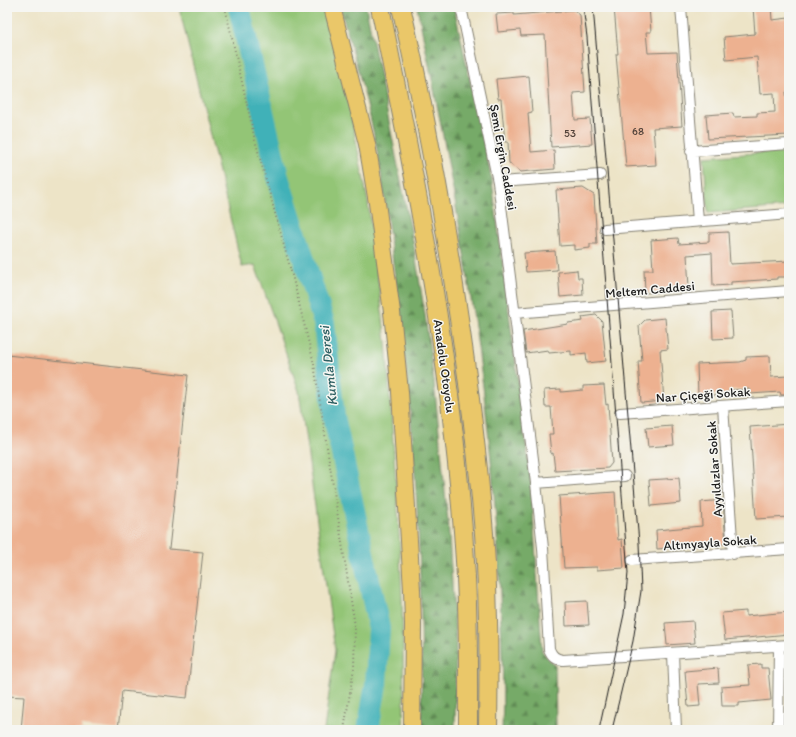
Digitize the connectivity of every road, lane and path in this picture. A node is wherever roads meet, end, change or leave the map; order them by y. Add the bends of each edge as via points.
1 (225, 7) edge
2 (332, 7) edge
3 (380, 7) edge
4 (401, 7) edge
5 (461, 7) edge
6 (680, 7) edge
7 (789, 144) edge
8 (692, 151) junction
9 (600, 174) dead end
10 (498, 182) junction
11 (789, 214) edge
12 (698, 221) junction
13 (605, 229) dead end
14 (789, 291) edge
15 (514, 313) junction
16 (789, 401) edge
17 (723, 406) junction
18 (620, 413) dead end
19 (625, 476) dead end
20 (536, 483) junction
21 (789, 549) edge
22 (733, 554) junction
23 (632, 560) dead end
24 (784, 646) edge
25 (673, 653) junction
26 (344, 730) edge
27 (412, 730) edge
28 (468, 730) edge
29 (488, 730) edge
30 (676, 730) edge
31 (778, 730) edge

1 - 26 path via 255,140 314,364 354,626 354,668
2 - 27 main road via 367,144 392,312 400,392 412,590
3 - 28 highway, Anadolu Otoyolu via 436,304 455,441 465,562
4 - 29 highway, Anadolu Otoyolu via 424,114 447,242 473,427 486,564
5 - 10 street, Şemi Ergin Caddesi
6 - 8 street
7 - 8 street
8 - 12 street
9 - 10 street
10 - 15 street, Şemi Ergin Caddesi
11 - 12 street
12 - 13 street
14 - 15 street, Meltem Caddesi
15 - 20 street, Şemi Ergin Caddesi
16 - 17 street, Nar Çiçeği Sokak
17 - 18 street, Nar Çiçeği Sokak
17 - 22 street, Ayyıldızlar Sokak
19 - 20 street
20 - 25 street, Şemi Ergin Caddesi via 549,649 552,656 557,660 563,660
21 - 22 street, Altınyayla Sokak
22 - 23 street, Altınyayla Sokak
24 - 25 street, Şemi Ergin Caddesi
24 - 31 street
25 - 30 street

